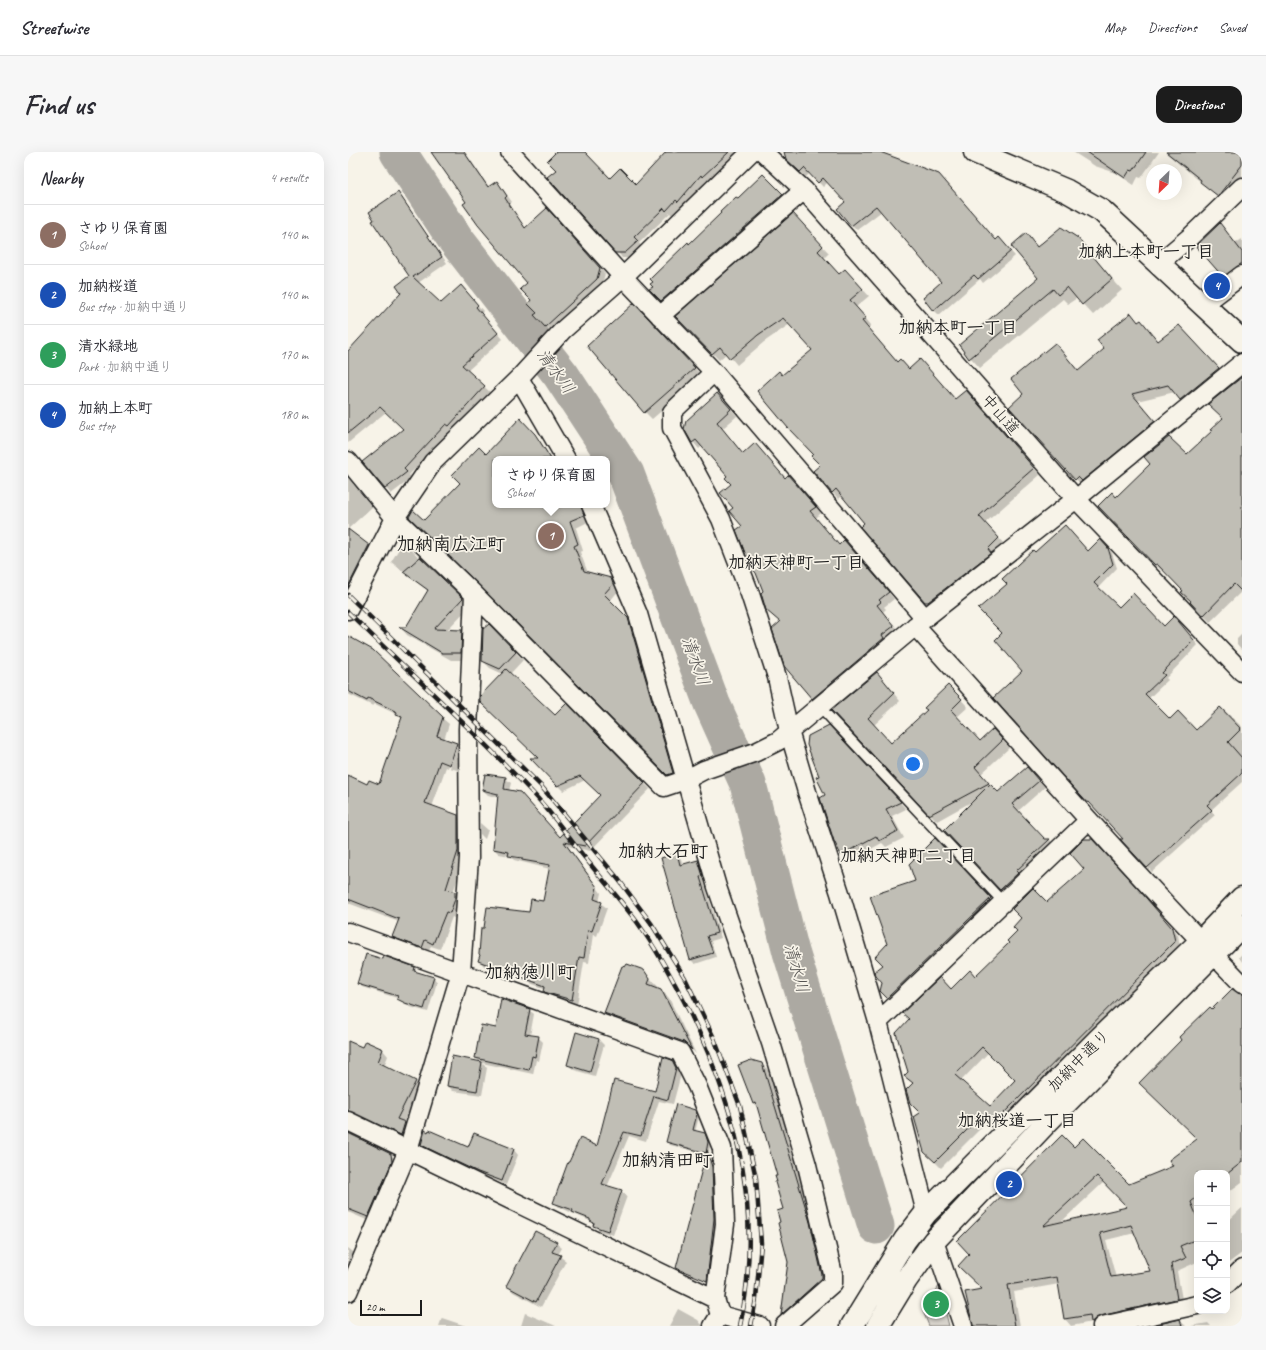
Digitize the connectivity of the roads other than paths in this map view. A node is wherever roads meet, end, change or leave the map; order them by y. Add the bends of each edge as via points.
1 (510, 152) edge
2 (751, 152) edge
3 (763, 152) edge
4 (975, 152) edge
5 (1004, 157) edge
6 (1242, 187) edge
7 (804, 190) junction
8 (1159, 263) junction
9 (1242, 275) edge
10 (623, 276) junction
11 (1204, 304) junction
12 (660, 316) junction
13 (1242, 341) edge
14 (1242, 363) edge
15 (714, 372) junction
16 (519, 378) junction
17 (564, 456) edge
18 (348, 461) edge
19 (1076, 499) junction
20 (592, 508) edge
21 (395, 518) junction
22 (474, 594) junction
23 (348, 610) edge
24 (920, 622) junction
25 (1242, 672) edge
26 (820, 707) junction
27 (789, 731) junction
28 (685, 780) junction
29 (1089, 820) junction
30 (1242, 898) edge
31 (1003, 902) junction
32 (1242, 925) edge
33 (348, 932) edge
34 (1207, 948) junction
35 (460, 972) junction
36 (1242, 984) edge
37 (878, 1022) junction
38 (348, 1121) edge
39 (408, 1150) junction
40 (926, 1212) junction
41 (934, 1241) junction
42 (1242, 1269) edge
43 (1230, 1281) edge
44 (348, 1292) edge
45 (1194, 1306) edge
46 (716, 1313) edge
47 (760, 1326) edge
48 (784, 1326) edge
49 (852, 1326) edge
50 (878, 1326) edge
51 (964, 1326) edge
52 (1102, 1326) edge

1 - 10 street
2 - 10 street
3 - 7 street, 中山道
4 - 5 main road
5 - 8 main road via 1102,211
6 - 8 street
7 - 12 street
7 - 19 street, 中山道
8 - 11 main road
9 - 11 street
10 - 12 street
10 - 16 street via 561,331
11 - 13 main road
12 - 15 street
14 - 19 street
15 - 24 street
15 - 27 street via 672,412 672,428 724,526 753,602 777,677
16 - 17 street
16 - 21 street via 433,462
18 - 21 street
19 - 24 street
19 - 25 street, 中山道
20 - 28 street via 638,614
21 - 22 street
21 - 23 street
22 - 28 street via 664,786
22 - 35 street via 468,729 469,858
24 - 26 street
24 - 29 street
26 - 27 street
26 - 31 lane
27 - 28 street via 778,741 756,752 704,770
27 - 37 street
28 - 48 street via 717,887 773,1051 807,1165 833,1274 833,1283
29 - 31 street
29 - 34 street
30 - 34 main road, 加納中通り
31 - 37 street
32 - 34 main road, 加納中通り
33 - 35 street
34 - 36 street
34 - 40 main road, 加納中通り via 1097,1041
34 - 41 main road, 加納中通り via 1054,1116
35 - 39 street
35 - 46 street via 680,1052 722,1148 725,1224
37 - 40 street
38 - 39 street
39 - 44 street
39 - 46 street
40 - 49 main road, 加納中通り via 905,1240
41 - 50 main road, 加納中通り
41 - 51 street
42 - 43 street
45 - 52 street
46 - 47 street

